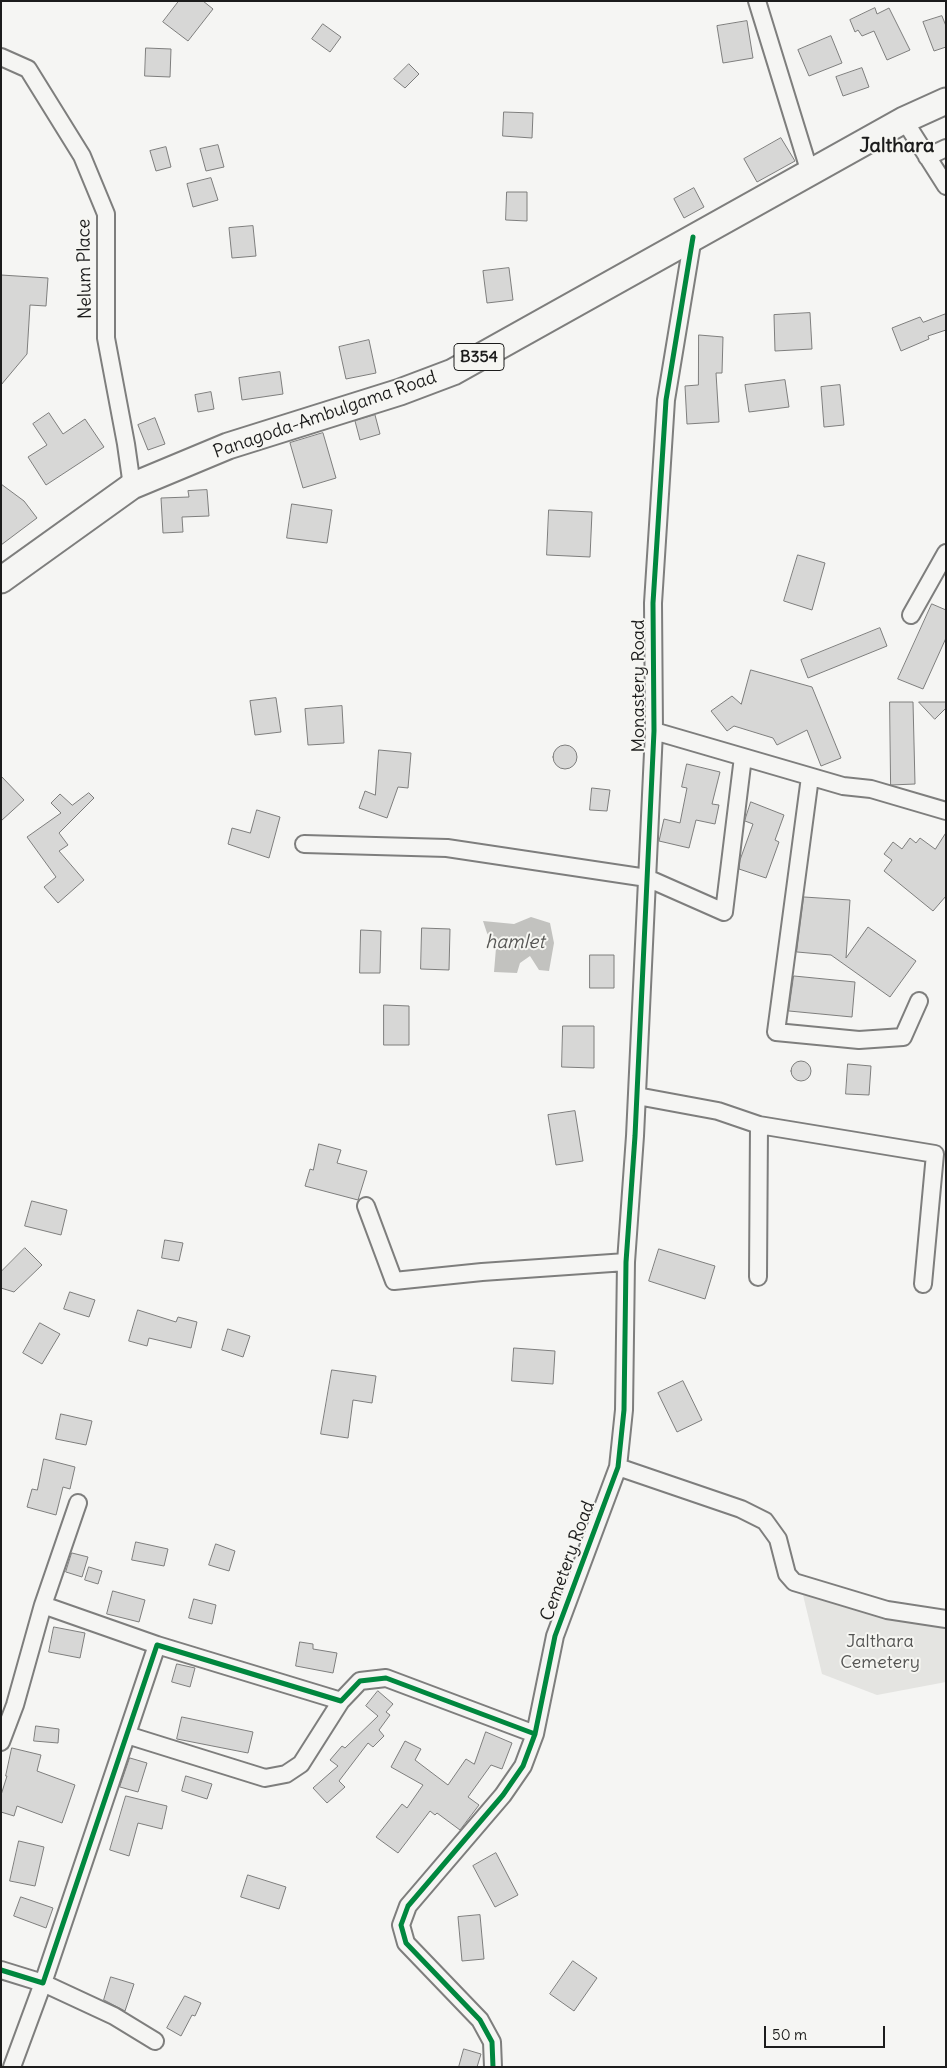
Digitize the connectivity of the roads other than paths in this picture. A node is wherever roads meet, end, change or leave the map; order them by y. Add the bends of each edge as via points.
1 (757, 1) edge
2 (1, 57) edge
3 (946, 101) edge
4 (904, 120) junction
5 (946, 148) edge
6 (927, 156) junction
7 (810, 173) junction
8 (946, 186) edge
9 (693, 237) junction
10 (132, 486) junction
11 (946, 553) edge
12 (1, 580) edge
13 (910, 615) dead end
14 (654, 731) junction
15 (743, 757) junction
16 (810, 777) junction
17 (946, 811) edge
18 (304, 844) dead end
19 (647, 878) junction
20 (918, 1001) dead end
21 (637, 1096) junction
22 (759, 1125) junction
23 (635, 1136) joint
24 (366, 1206) dead end
25 (626, 1262) junction
26 (758, 1277) dead end
27 (923, 1284) dead end
28 (618, 1467) junction
29 (78, 1503) dead end
30 (43, 1605) junction
31 (946, 1619) edge
32 (157, 1645) junction
33 (341, 1700) junction
34 (535, 1734) junction
35 (127, 1735) junction
36 (1, 1742) edge
37 (1, 1970) edge
38 (43, 1983) junction
39 (155, 2041) dead end
40 (12, 2067) edge
41 (493, 2067) edge

1 - 7 street
2 - 10 street, Nelum Place via 28,70 82,156 106,214 106,338
3 - 4 main road, Panagoda-Ambulgama Road / B354
4 - 6 street
4 - 7 main road, Panagoda-Ambulgama Road / B354
5 - 6 street
6 - 8 street
7 - 9 main road, Panagoda-Ambulgama Road / B354
9 - 10 main road, Panagoda-Ambulgama Road / B354 via 453,372 228,446
9 - 14 street, Monastery Road via 666,400 653,603
10 - 12 main road, Panagoda-Ambulgama Road / B354
11 - 13 street
14 - 15 street
14 - 19 street, Monastery Road
15 - 16 street
15 - 19 street via 724,912
16 - 17 street via 871,789
16 - 20 street via 776,1032 859,1040 903,1037
18 - 19 street via 447,848
19 - 21 street, Monastery Road
21 - 22 street via 718,1111
21 - 23 street, Monastery Road
22 - 26 street
22 - 27 street via 935,1154
23 - 25 street, Cemetery Road
24 - 25 street via 394,1280
25 - 28 street, Cemetery Road via 624,1410
28 - 31 street via 741,1509 765,1521 778,1539 787,1574 794,1582 887,1610
28 - 34 street, Cemetery Road via 555,1636
29 - 30 street
30 - 32 street
30 - 36 street via 15,1705
32 - 33 street
32 - 35 street
33 - 34 street via 360,1681 386,1678
33 - 35 street via 301,1764 286,1774 265,1778
34 - 41 street, Cemetery Road via 523,1766 503,1795 408,1906 401,1925 406,1943 480,2020 492,2042
35 - 38 street
37 - 38 street
38 - 39 street via 114,2016
38 - 40 street

